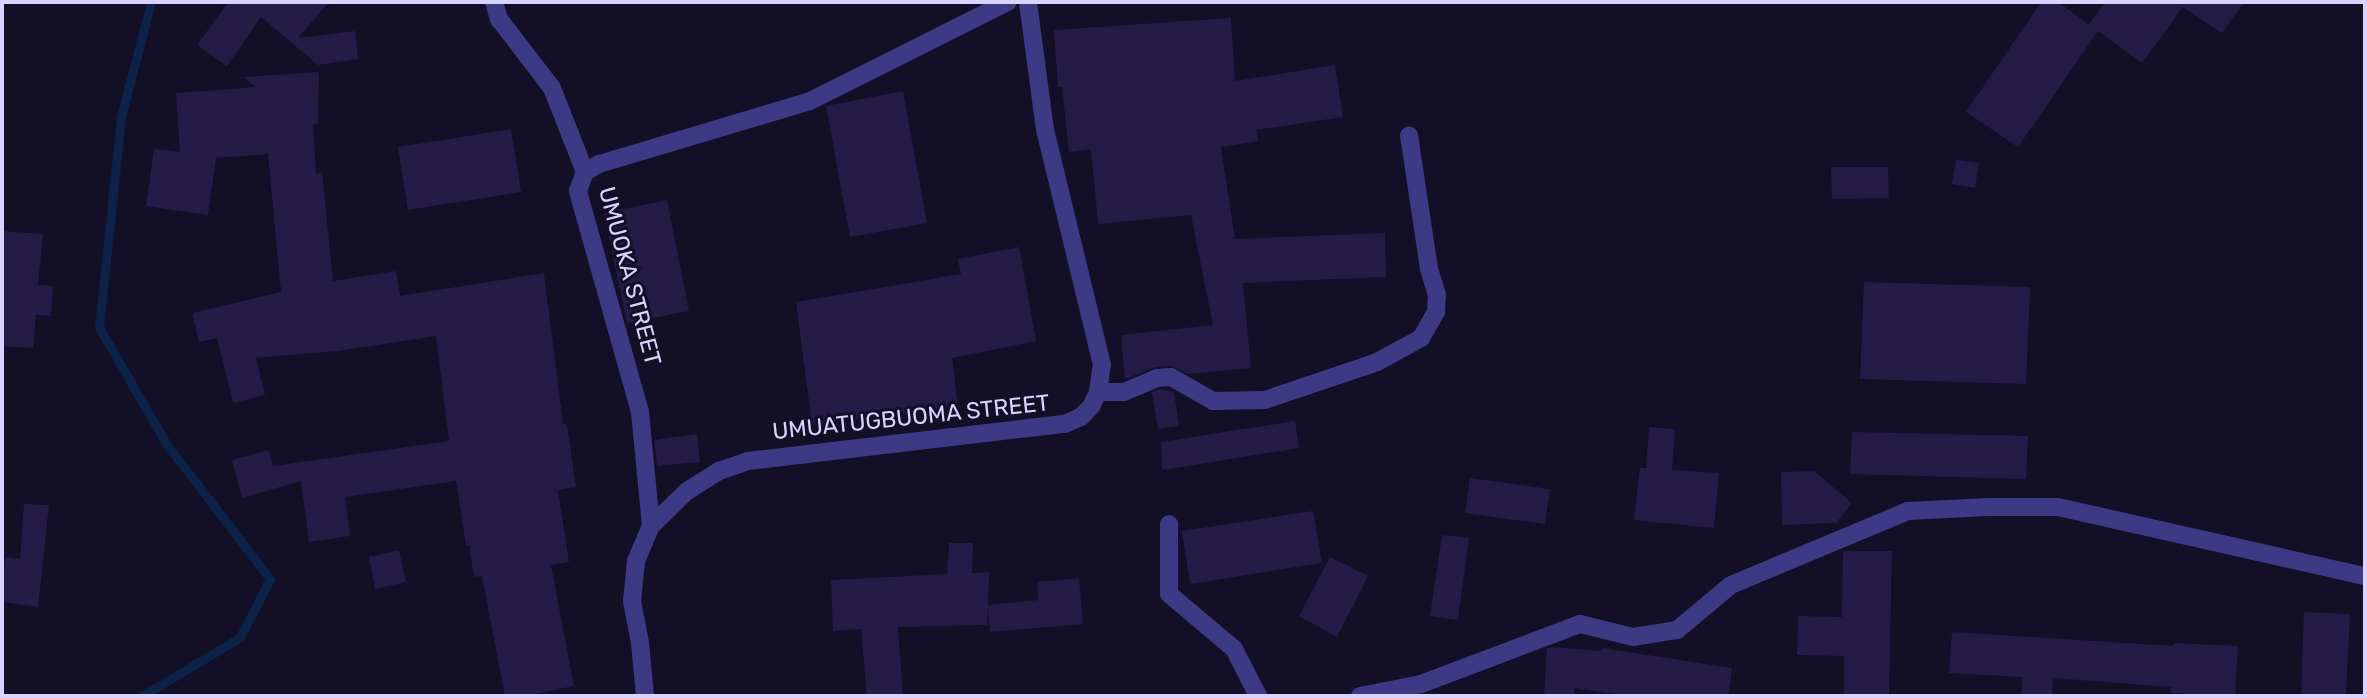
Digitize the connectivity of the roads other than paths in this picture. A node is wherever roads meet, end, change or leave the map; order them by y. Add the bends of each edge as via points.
1 (494, 2) edge
2 (1008, 2) edge
3 (1028, 2) edge
4 (1409, 135) dead end
5 (585, 172) junction
6 (1098, 392) junction
7 (1169, 524) dead end
8 (651, 526) junction
9 (2365, 576) edge
10 (645, 696) edge
11 (1258, 696) edge
12 (1360, 696) edge

1 - 5 street via 499,19 552,88
2 - 5 street, UMUOKA STREET via 810,101
3 - 6 street via 1045,130 1102,365
4 - 6 street via 1437,296 1436,312 1420,338 1377,362 1265,400 1213,401 1171,377 1124,392
5 - 8 street, UMUOKA STREET via 578,191 638,403
6 - 8 street, UMUATUGBUOMA STREET via 1081,417 1065,424 748,461 719,471 687,491
7 - 11 street via 1169,594 1234,649
8 - 10 street, UMUATUGBUOMA STREET via 632,580
9 - 12 street via 2057,507 1908,511 1731,585 1677,630 1633,638 1580,624 1421,684

